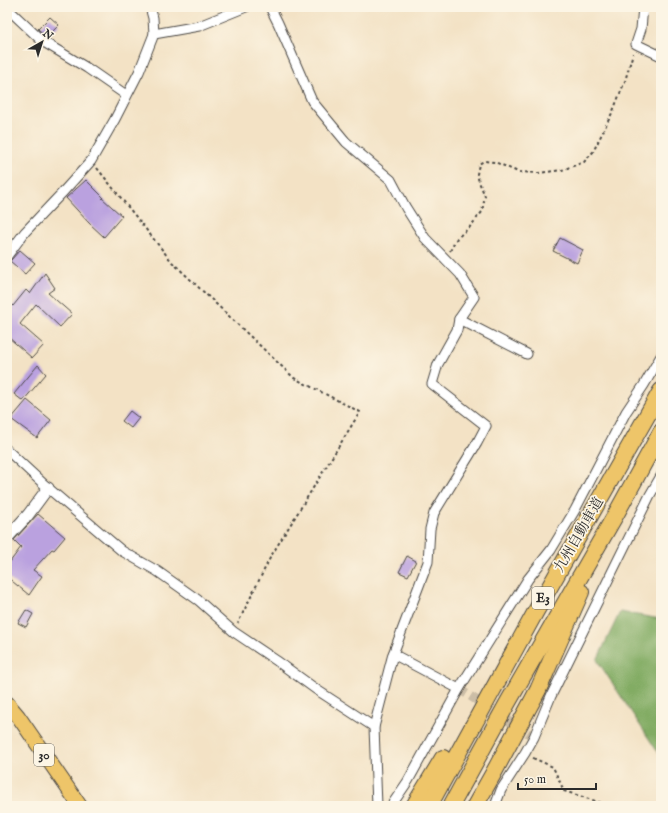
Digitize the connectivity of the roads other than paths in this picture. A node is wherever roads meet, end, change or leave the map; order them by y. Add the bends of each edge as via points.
1 (150, 7) edge
2 (246, 7) edge
3 (270, 7) edge
4 (643, 7) edge
5 (7, 8) edge
6 (154, 34) junction
7 (661, 56) edge
8 (126, 95) junction
9 (7, 256) edge
10 (459, 319) junction
11 (528, 354) dead end
12 (661, 356) edge
13 (661, 391) edge
14 (661, 432) edge
15 (7, 450) edge
16 (661, 476) edge
17 (48, 488) junction
18 (616, 514) junction
19 (7, 538) edge
20 (536, 611) junction
21 (393, 654) junction
22 (459, 689) junction
23 (7, 703) edge
24 (374, 727) junction
25 (80, 806) edge
26 (377, 806) edge
27 (391, 806) edge
28 (414, 806) edge
29 (429, 806) edge
30 (451, 806) edge
31 (477, 806) edge
32 (495, 806) edge

1 - 6 street
2 - 6 street via 199,26
3 - 10 street via 312,102 346,142 391,180 425,238 460,274 474,297
4 - 7 street via 642,29 636,44
5 - 8 street via 42,41
6 - 8 street via 139,72
8 - 9 street via 91,161 25,232
10 - 11 street
10 - 21 street via 457,330 438,364 432,384 486,426 434,513 430,529 428,562
12 - 22 street via 626,412 551,550 528,579
13 - 20 highway, 九州自動車道 / E3
14 - 18 highway, 九州自動車道 / E3
15 - 17 street
16 - 32 street via 646,501 551,696 534,737 501,790
17 - 19 street
17 - 24 street via 122,551 157,571 198,600 234,632
18 - 30 highway, 九州自動車道 / E3
18 - 31 highway via 538,690
20 - 28 highway via 504,655
20 - 29 highway, 九州自動車道 / E3
21 - 22 street
21 - 24 street
22 - 27 street via 408,782
23 - 25 main road, 30
24 - 26 street

